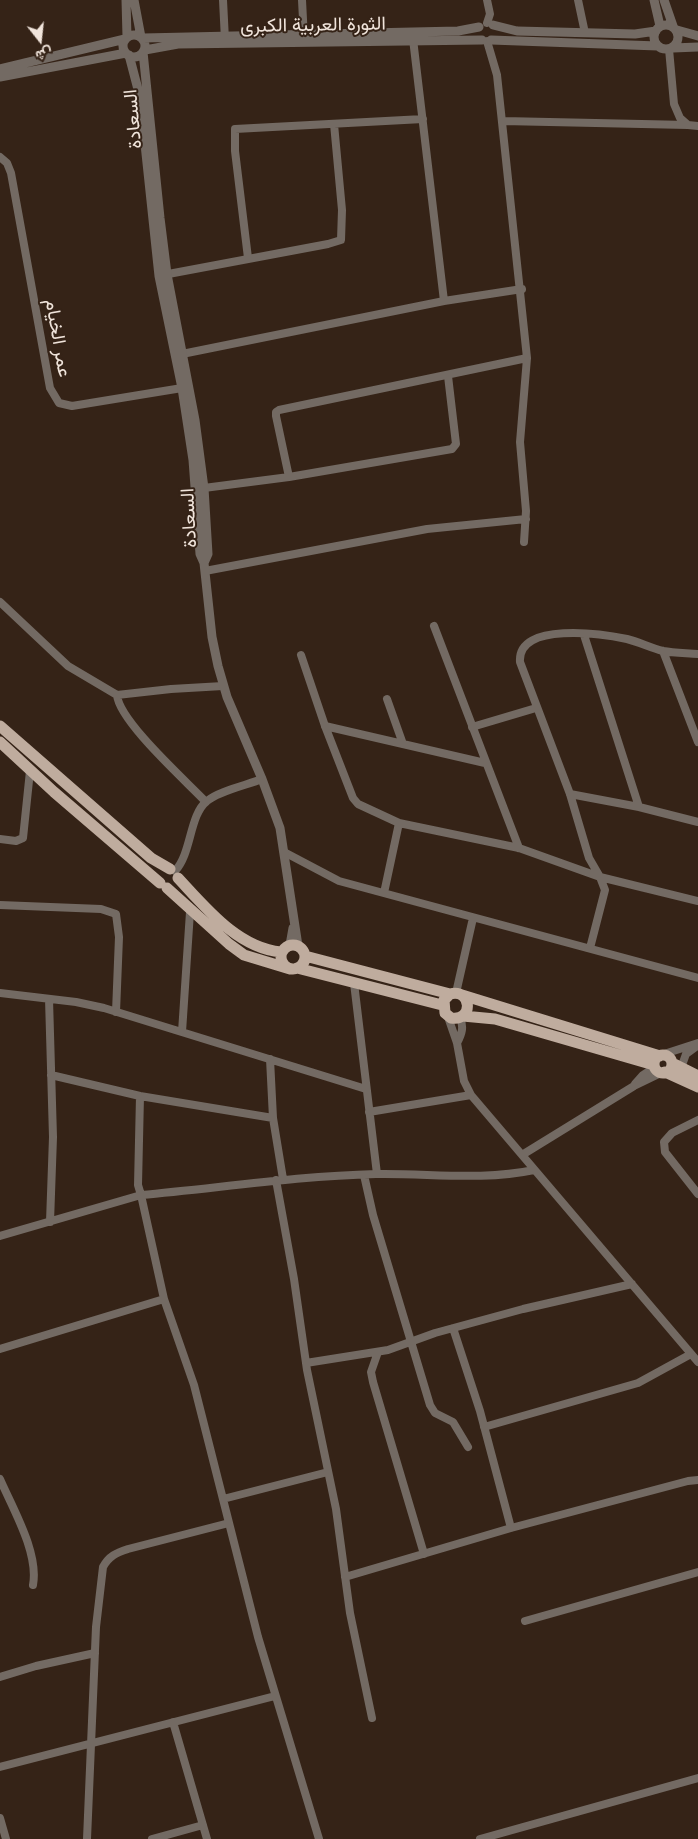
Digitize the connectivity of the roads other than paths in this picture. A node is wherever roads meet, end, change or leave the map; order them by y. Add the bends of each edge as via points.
1 (126, 0) edge
2 (134, 0) edge
3 (223, 0) edge
4 (302, 0) edge
5 (487, 0) edge
6 (578, 0) edge
7 (654, 0) edge
8 (664, 0) edge
9 (486, 25) junction
10 (658, 28) junction
11 (675, 28) junction
12 (585, 33) junction
13 (698, 36) edge
14 (142, 37) junction
15 (304, 37) junction
16 (126, 38) junction
17 (225, 39) junction
18 (413, 39) junction
19 (487, 40) junction
20 (658, 46) junction
21 (698, 47) edge
22 (671, 48) junction
23 (144, 51) junction
24 (127, 54) junction
25 (0, 69) edge
26 (0, 77) edge
27 (424, 120) junction
28 (502, 121) junction
29 (334, 124) junction
30 (688, 125) junction
31 (698, 126) edge
32 (0, 157) edge
33 (248, 258) junction
34 (163, 275) junction
35 (522, 289) junction
36 (444, 301) junction
37 (182, 354) junction
38 (527, 358) junction
39 (448, 376) junction
40 (182, 388) junction
41 (289, 477) junction
42 (204, 488) junction
43 (526, 519) junction
44 (524, 542) dead end
45 (205, 567) junction
46 (0, 602) edge
47 (434, 626) dead end
48 (584, 634) junction
49 (664, 651) junction
50 (698, 654) edge
51 (301, 655) dead end
52 (223, 686) junction
53 (117, 695) junction
54 (387, 699) dead end
55 (536, 708) junction
56 (694, 719) edge
57 (0, 726) edge
58 (325, 726) junction
59 (472, 727) junction
60 (0, 742) edge
61 (698, 742) edge
62 (403, 744) junction
63 (485, 763) junction
64 (30, 771) junction
65 (262, 779) junction
66 (570, 794) junction
67 (206, 802) junction
68 (639, 807) junction
69 (698, 822) edge
70 (399, 823) junction
71 (0, 839) edge
72 (519, 848) junction
73 (284, 852) junction
74 (175, 873) junction
75 (600, 877) junction
76 (164, 886) junction
77 (384, 893) junction
78 (698, 901) edge
79 (0, 905) edge
80 (190, 912) junction
81 (473, 918) junction
82 (290, 948) junction
83 (590, 948) junction
84 (305, 956) junction
85 (293, 969) junction
86 (698, 978) edge
87 (354, 982) junction
88 (0, 993) edge
89 (456, 994) junction
90 (50, 998) junction
91 (442, 1005) junction
92 (116, 1012) junction
93 (462, 1016) junction
94 (448, 1017) junction
95 (182, 1032) junction
96 (457, 1043) junction
97 (698, 1044) edge
98 (270, 1059) junction
99 (664, 1065) junction
100 (51, 1075) junction
101 (698, 1076) edge
102 (698, 1086) edge
103 (366, 1088) junction
104 (471, 1095) junction
105 (140, 1096) junction
106 (369, 1112) junction
107 (273, 1118) junction
108 (698, 1120) edge
109 (522, 1155) junction
110 (534, 1170) junction
111 (377, 1174) junction
112 (364, 1175) junction
113 (280, 1180) junction
114 (698, 1194) edge
115 (141, 1195) junction
116 (50, 1222) junction
117 (0, 1236) edge
118 (632, 1284) junction
119 (164, 1299) junction
120 (453, 1328) junction
121 (412, 1342) junction
122 (0, 1349) edge
123 (378, 1352) junction
124 (691, 1354) junction
125 (698, 1362) edge
126 (306, 1363) junction
127 (484, 1427) junction
128 (468, 1447) dead end
129 (328, 1472) junction
130 (0, 1479) edge
131 (698, 1480) edge
132 (223, 1499) junction
133 (229, 1523) junction
134 (511, 1528) junction
135 (424, 1554) junction
136 (698, 1572) edge
137 (345, 1577) junction
138 (33, 1585) dead end
139 (524, 1621) dead end
140 (95, 1653) junction
141 (0, 1677) edge
142 (275, 1696) junction
143 (372, 1718) dead end
144 (173, 1722) junction
145 (90, 1743) junction
146 (0, 1767) edge
147 (698, 1778) edge
148 (0, 1818) edge
149 (202, 1825) junction
150 (500, 1836) edge
151 (6, 1839) edge
152 (87, 1839) edge
153 (152, 1839) edge
154 (207, 1839) edge
155 (319, 1839) edge
156 (480, 1839) edge

1 - 16 street
2 - 14 street
3 - 17 street
4 - 15 street
5 - 9 street via 490,14
6 - 12 street
7 - 10 street
8 - 11 street
9 - 12 street, الثورة العربية الكبرى via 517,31
9 - 15 street, الثورة العربية الكبرى via 458,31
9 - 19 street via 478,32
9 - 19 street via 496,33
10 - 11 street
10 - 12 street, الثورة العربية الكبرى via 635,34
10 - 20 street via 654,39
11 - 13 street
11 - 22 street via 678,42
14 - 16 street via 136,34
14 - 17 street, الثورة العربية الكبرى
14 - 23 street via 146,44
15 - 17 street, الثورة العربية الكبرى
15 - 18 street, الثورة العربية الكبرى
16 - 24 street via 123,46
16 - 25 street
17 - 23 street, الثورة العربية الكبرى via 166,45
18 - 19 street, الثورة العربية الكبرى
18 - 27 street
19 - 20 street, الثورة العربية الكبرى
19 - 28 street via 497,75
20 - 22 street
21 - 22 street
22 - 30 street via 674,104 680,118
23 - 24 street via 138,56
23 - 34 street, السعادة
24 - 26 street
24 - 34 street, السعادة via 140,97
27 - 29 street
27 - 36 street
28 - 30 street
28 - 35 street
29 - 33 street via 342,210 341,240
29 - 33 street via 235,129
30 - 31 street
32 - 40 street, عمر الخيام via 11,173 50,388 59,403 72,406
33 - 34 street
34 - 37 street, السعادة
34 - 40 street, السعادة
35 - 36 street
35 - 38 street
36 - 37 street
37 - 42 street, السعادة
38 - 39 street
38 - 43 street via 520,442
39 - 41 street via 455,447
39 - 41 street via 279,410 276,416
40 - 45 street, السعادة via 197,489 200,554
41 - 42 street
42 - 45 street, السعادة via 208,554
43 - 44 street
43 - 45 street via 427,529
45 - 52 street via 212,637
46 - 53 street via 68,666
47 - 59 street
48 - 49 street via 627,640
48 - 55 street via 566,632 545,636 523,647 519,654 520,662
48 - 68 street
49 - 50 street
49 - 56 street
51 - 58 street
52 - 53 street
52 - 65 street
53 - 67 street via 118,706 130,722
54 - 62 street
55 - 59 street
55 - 66 street
56 - 61 street
57 - 74 main road via 151,858
58 - 62 street
58 - 70 street via 353,798 358,804
59 - 63 street
60 - 64 main road
62 - 63 street
63 - 72 street
64 - 71 street via 23,838 16,841
64 - 76 main road
65 - 67 street
65 - 73 street via 280,828
66 - 68 street
66 - 75 street via 589,858
67 - 74 street via 199,813 183,863
68 - 69 street
70 - 72 street
70 - 77 street
72 - 75 street
73 - 77 street via 339,881
73 - 82 street via 295,923
74 - 76 main road via 175,886
74 - 76 main road via 160,874
74 - 82 main road via 226,926 247,941 270,951
75 - 78 street
75 - 83 street via 605,890
76 - 80 main road
77 - 81 street
79 - 92 street via 101,909 116,914 119,938
80 - 85 main road via 244,955
80 - 95 street
81 - 83 street
81 - 89 street
82 - 84 main road
82 - 85 main road via 283,964
83 - 86 street
84 - 85 main road via 303,964
84 - 89 main road
85 - 87 main road
87 - 91 main road
87 - 103 street
88 - 90 street
89 - 91 main road
89 - 93 main road via 468,1005
89 - 99 main road
90 - 92 street
90 - 100 street
91 - 94 main road
92 - 95 street
93 - 94 main road
93 - 96 street
93 - 99 main road via 495,1019
94 - 96 street
95 - 98 street
96 - 104 street via 464,1081
97 - 99 street
97 - 99 street
98 - 103 street
98 - 107 street
99 - 101 main road
99 - 102 main road
99 - 109 street via 643,1074 634,1086
100 - 105 street
100 - 116 street
103 - 106 street
104 - 106 street
104 - 109 street
105 - 107 street
105 - 115 street via 138,1185
106 - 111 street
107 - 113 street
108 - 114 street via 672,1133 664,1142 665,1152
109 - 110 street
110 - 111 street via 491,1176
110 - 118 street
111 - 112 street
112 - 113 street
112 - 121 street
113 - 115 street
113 - 126 street
115 - 116 street
115 - 119 street
116 - 117 street
118 - 120 street
118 - 124 street
119 - 122 street
119 - 132 street via 194,1385
120 - 121 street
120 - 127 street
121 - 123 street
121 - 128 street via 435,1413 453,1422
123 - 126 street
123 - 135 street via 371,1372 373,1382
124 - 125 street
124 - 127 street via 638,1383
126 - 129 street
127 - 134 street
129 - 132 street
129 - 137 street
130 - 138 street via 30,1550
131 - 134 street
132 - 133 street
133 - 140 street via 128,1549 107,1560 103,1567
133 - 142 street
134 - 135 street
135 - 137 street
136 - 139 street
137 - 143 street
140 - 141 street
140 - 145 street
142 - 144 street
142 - 155 street
144 - 145 street
144 - 149 street
145 - 146 street
145 - 152 street
147 - 150 street
148 - 151 street
149 - 153 street
149 - 154 street
150 - 156 street

